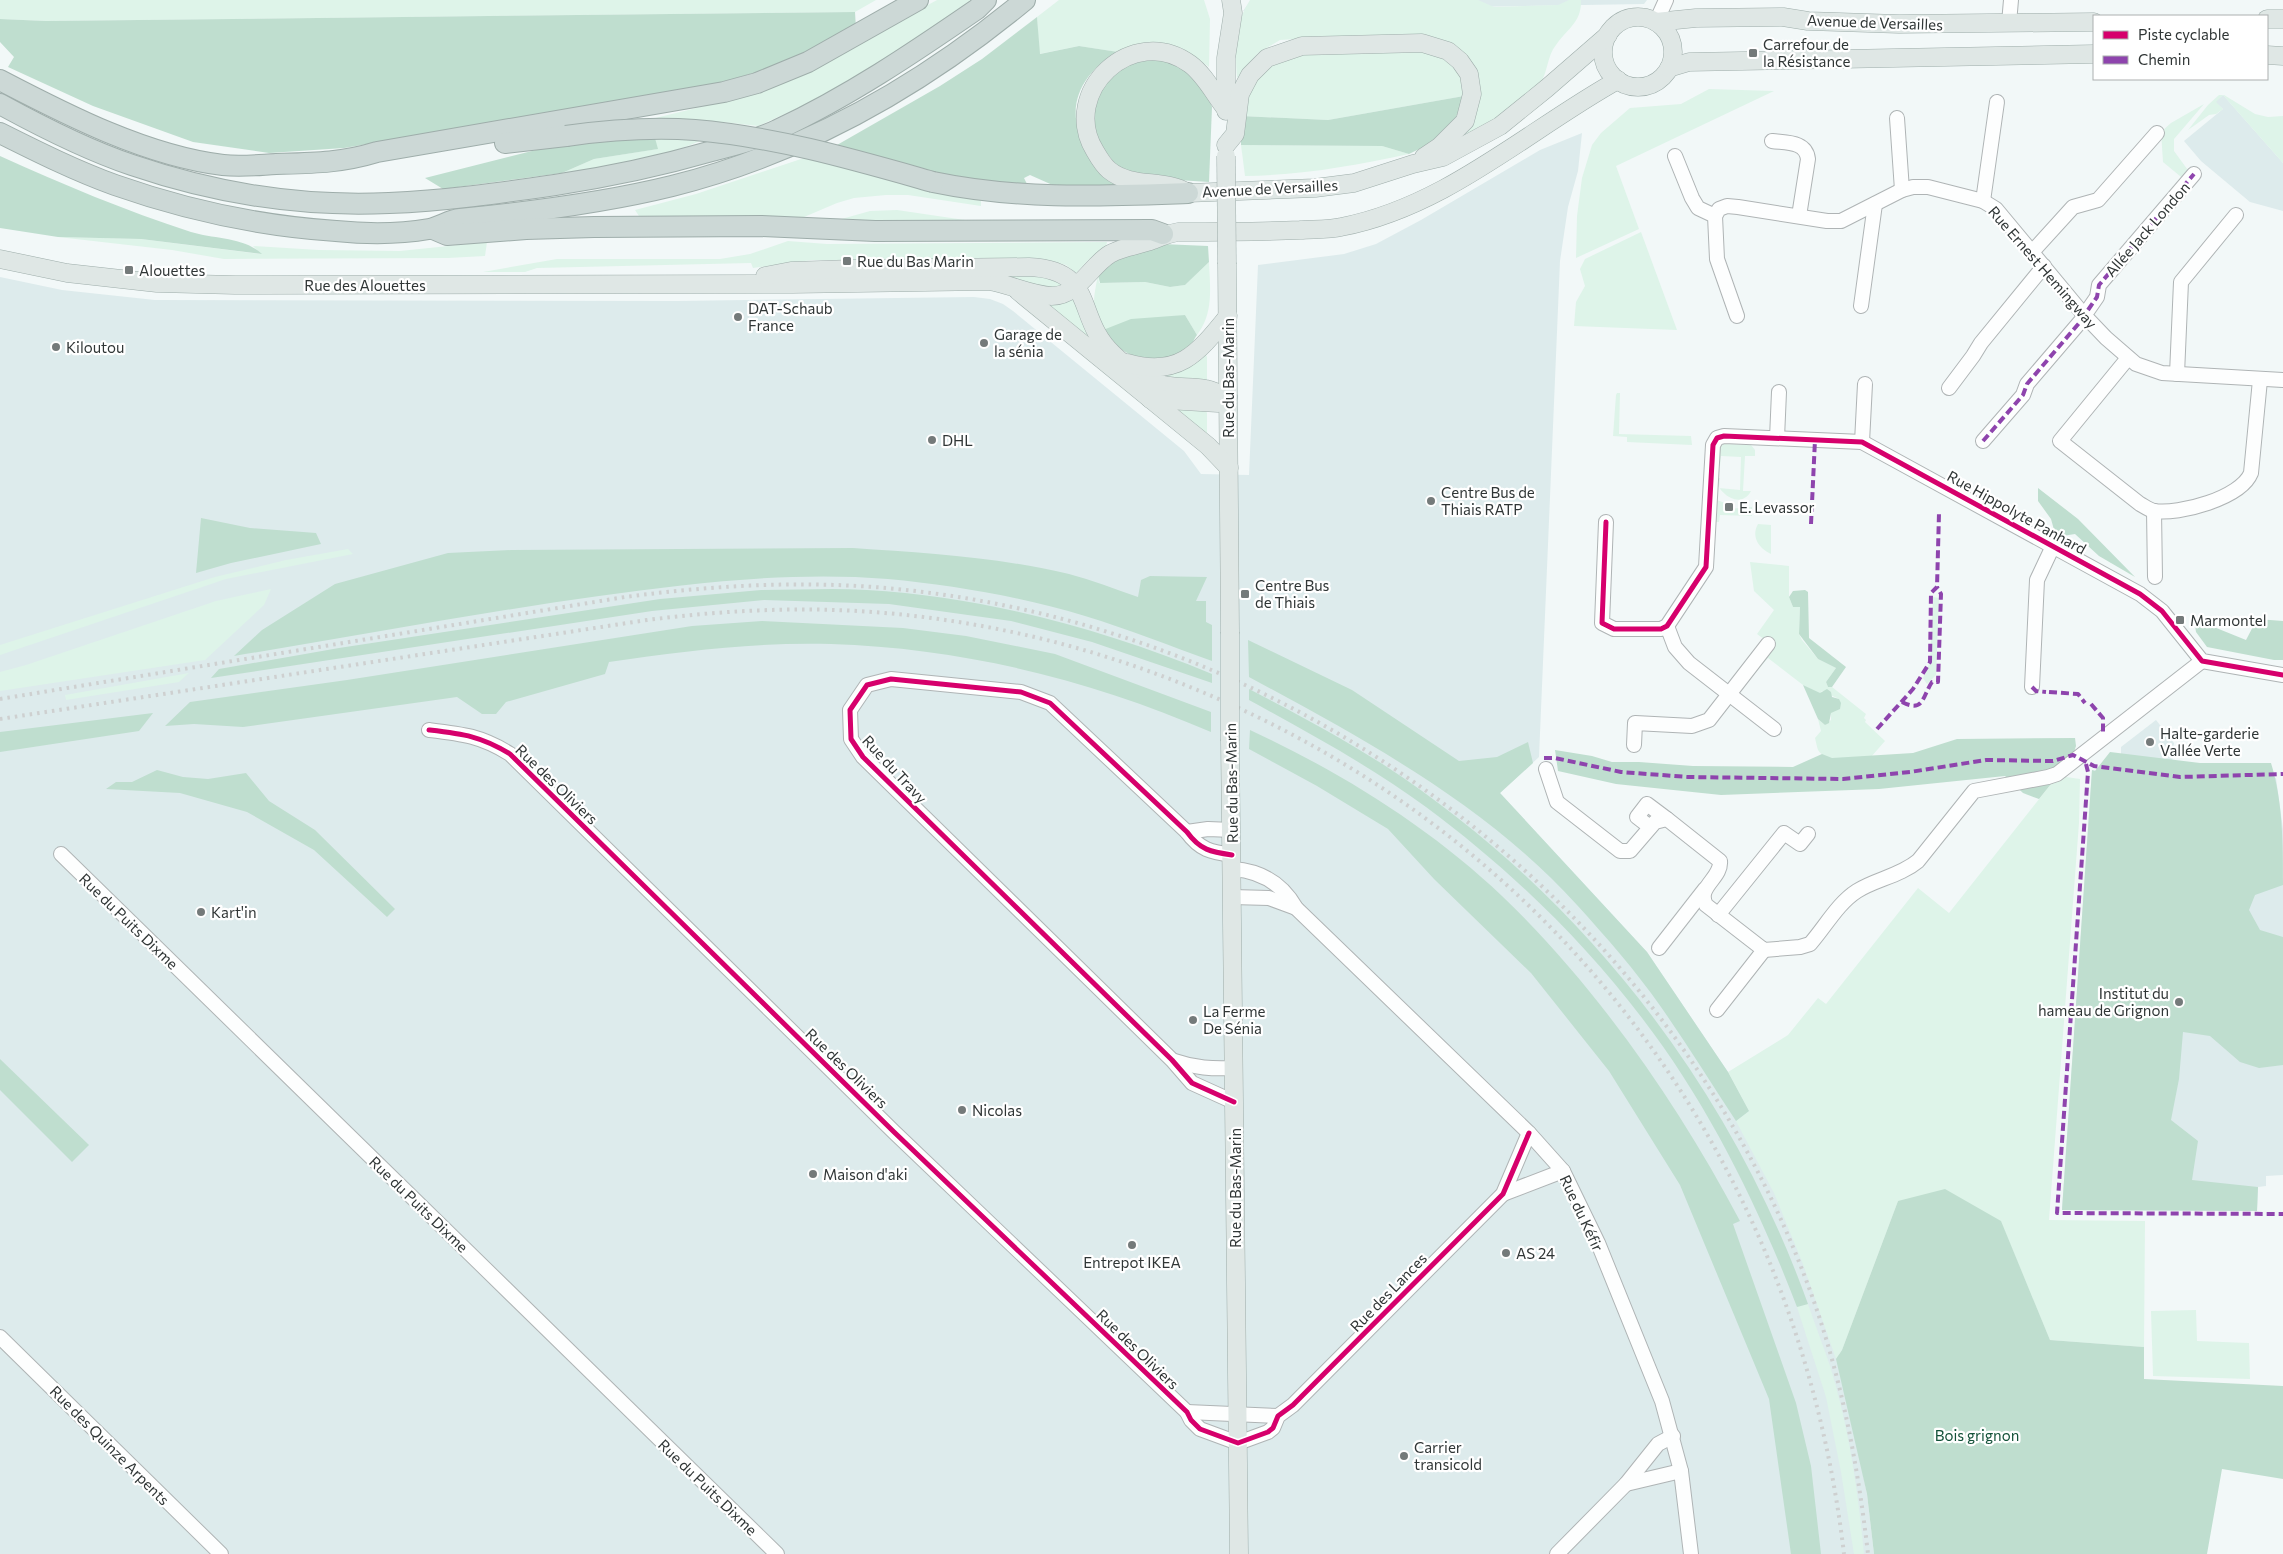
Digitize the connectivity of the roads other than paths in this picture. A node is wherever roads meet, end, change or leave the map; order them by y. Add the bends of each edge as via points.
1 (918, 0) edge
2 (986, 0) edge
3 (1025, 0) edge
4 (1666, 0) edge
5 (2011, 0) edge
6 (1236, 4) edge
7 (2268, 19) edge
8 (2283, 19) edge
9 (1656, 22) junction
10 (2093, 22) edge
11 (2009, 23) junction
12 (1608, 35) junction
13 (2093, 54) edge
14 (2268, 55) edge
15 (2283, 56) edge
16 (1669, 68) junction
17 (0, 69) edge
18 (0, 80) edge
19 (1618, 80) junction
20 (22, 92) junction
21 (1997, 102) dead end
22 (0, 104) edge
23 (1226, 109) junction
24 (1897, 118) dead end
25 (0, 133) edge
26 (2157, 133) dead end
27 (1772, 141) dead end
28 (1226, 151) junction
29 (1675, 156) dead end
30 (365, 157) junction
31 (1413, 164) junction
32 (2194, 174) dead end
33 (1902, 190) junction
34 (1188, 193) junction
35 (1983, 201) junction
36 (1875, 204) junction
37 (2236, 215) dead end
38 (1715, 216) junction
39 (1799, 216) junction
40 (433, 229) junction
41 (1163, 234) junction
42 (2033, 251) junction
43 (0, 259) edge
44 (2044, 266) junction
45 (731, 283) junction
46 (1076, 286) junction
47 (1016, 289) junction
48 (1862, 306) dead end
49 (1228, 316) junction
50 (1737, 316) dead end
51 (2128, 358) junction
52 (1121, 361) junction
53 (2177, 374) junction
54 (2260, 380) junction
55 (2283, 380) edge
56 (1865, 384) dead end
57 (1949, 388) dead end
58 (1779, 392) dead end
59 (1228, 397) junction
60 (1150, 399) junction
61 (1777, 438) junction
62 (1983, 441) dead end
63 (1862, 442) junction
64 (1229, 468) junction
65 (2154, 511) junction
66 (1606, 522) dead end
67 (2053, 546) junction
68 (2155, 577) dead end
69 (1668, 626) junction
70 (1768, 644) dead end
71 (2202, 661) junction
72 (2283, 675) edge
73 (2032, 687) dead end
74 (1728, 693) junction
75 (1774, 729) dead end
76 (429, 730) dead end
77 (1634, 745) dead end
78 (1546, 769) dead end
79 (1667, 819) junction
80 (1650, 827) junction
81 (1232, 830) junction
82 (1187, 832) junction
83 (1808, 834) dead end
84 (61, 854) dead end
85 (1232, 862) junction
86 (1705, 889) junction
87 (1232, 897) junction
88 (1296, 908) junction
89 (1718, 915) junction
90 (1659, 948) dead end
91 (1764, 950) junction
92 (1716, 1010) dead end
93 (1172, 1060) junction
94 (1234, 1068) junction
95 (1234, 1102) junction
96 (1529, 1133) junction
97 (1563, 1171) junction
98 (1503, 1194) junction
99 (0, 1337) edge
100 (1187, 1412) junction
101 (1237, 1415) junction
102 (1278, 1416) junction
103 (1673, 1436) junction
104 (1238, 1443) junction
105 (1681, 1471) junction
106 (1626, 1484) junction
107 (221, 1554) edge
108 (777, 1554) edge
109 (1239, 1554) edge
110 (1557, 1554) edge
111 (1691, 1554) edge

1 - 30 highway via 808,62 757,83 724,92 377,152
2 - 22 highway via 895,66 775,132 649,169 506,192 389,204 265,198 130,165 62,136
3 - 40 highway via 963,50 911,85 836,126 788,147 735,167 652,191 568,207 454,219
4 - 9 street
5 - 11 street
6 - 23 main road, Rue du Bas-Marin via 1226,58
7 - 8 main road
9 - 11 main road, Avenue de Versailles via 1696,18 1782,18 1899,24
9 - 12 main road via 1644,18 1628,19 1620,22
9 - 16 main road via 1673,45
10 - 11 main road, Avenue de Versailles
12 - 19 main road via 1604,60
12 - 31 main road, Avenue de Versailles via 1500,126 1443,157
13 - 16 main road, Avenue de Versailles via 1689,62
14 - 15 main road
16 - 19 main road via 1664,76 1649,85 1631,86
17 - 20 highway via 15,78
18 - 20 highway
19 - 41 main road via 1449,185 1405,208 1369,221 1339,228
20 - 30 highway via 128,139 207,163 238,166 312,164
21 - 35 street
23 - 28 main road, Rue du Bas-Marin
23 - 34 main road via 1199,71 1182,58 1162,52 1129,55 1106,70 1093,88 1086,110 1087,132 1109,170 1128,180 1179,187
24 - 33 street
25 - 40 highway via 115,185 243,219 336,231
26 - 42 street via 2098,200 2073,207
27 - 39 street via 1799,145 1807,152
28 - 31 main road via 1235,134 1242,90 1250,75 1267,58 1302,46 1422,43 1448,52 1460,61 1469,74 1472,94 1459,128 1439,147
28 - 49 main road, Rue du Bas-Marin, bridge
29 - 38 street via 1698,208
30 - 34 highway, bridge via 378,159 640,129 714,132 787,143 974,191 1039,196
31 - 34 main road, Avenue de Versailles via 1354,183 1314,188
32 - 62 street, Allée Jack London via 2099,285 2097,297 2084,316
33 - 35 street, Rue Ernest Hemingway via 1928,187
33 - 36 street, Rue Ernest Hemingway
35 - 42 street, Rue Ernest Hemingway via 1996,208
36 - 39 street, Rue Ernest Hemingway via 1841,221
36 - 48 street
37 - 53 street via 2181,282
38 - 39 street, Rue Ernest Hemingway via 1719,209 1727,206
38 - 50 street via 1717,259
40 - 41 highway via 447,235 546,228 761,226 875,231 1152,230
41 - 46 main road via 1108,255
42 - 44 street, Rue Ernest Hemingway
43 - 45 main road, Rue des Alouettes via 67,274 157,283
44 - 51 street, Rue Ernest Hemingway via 2084,315
44 - 57 street
45 - 46 main road via 791,271 1029,267 1058,272
45 - 47 main road via 989,280
46 - 47 main road via 1052,296
46 - 52 main road via 1096,332
47 - 60 main road
49 - 52 main road via 1197,353 1182,362 1153,367
49 - 59 main road, Rue du Bas-Marin
51 - 53 street, Rue Ernest Hemingway via 2148,369
51 - 65 street via 2060,441 2140,504
52 - 59 main road via 1154,383 1208,389
53 - 54 street, Rue Ernest Hemingway
54 - 55 street, Rue Ernest Hemingway
54 - 65 street via 2248,480 2238,488 2192,508
56 - 63 street
58 - 61 street
59 - 60 main road via 1218,403
59 - 64 main road, Rue du Bas-Marin
60 - 64 main road via 1208,446
61 - 63 street, Rue Hippolyte Panhard
61 - 69 street, Rue Hippolyte Panhard via 1717,438 1706,567
63 - 67 street, Rue Hippolyte Panhard
64 - 81 main road, Rue du Bas-Marin, bridge
65 - 68 street
66 - 69 street via 1602,623 1614,629 1656,630
67 - 71 street, Rue Hippolyte Panhard via 2148,599 2162,610
67 - 73 street via 2036,580
69 - 74 street via 1675,647 1689,663
70 - 74 street
71 - 72 street
71 - 91 street via 2057,774 1974,791 1918,861 1852,894 1810,944
74 - 75 street
74 - 77 street via 1713,717 1698,725 1635,723
76 - 100 street, Rue des Oliviers via 488,741 510,754 888,1126
78 - 80 street via 1557,802 1620,851 1632,850
79 - 80 street
79 - 80 street via 1647,804 1637,817
79 - 86 street via 1720,861 1720,868
81 - 82 street
81 - 85 main road, Rue du Bas-Marin
82 - 85 street, Rue du Travy via 1203,849
82 - 93 street, Rue du Travy via 1050,703 1021,692 892,679 868,685 850,710 851,739 863,757
83 - 89 street via 1800,844 1784,832
84 - 108 street, Rue du Puits Dixme
85 - 87 main road, Rue du Bas-Marin
85 - 88 street, Rue du Kéfir via 1267,878 1286,892
86 - 89 street via 1704,902
86 - 90 street
87 - 88 street, Rue du Kéfir via 1269,898
87 - 94 main road, Rue du Bas-Marin
88 - 96 street, Rue du Kéfir
89 - 91 street
91 - 92 street
93 - 94 street, Rue du Travy via 1207,1070
93 - 95 street, Rue du Travy via 1192,1083
94 - 95 main road, Rue du Bas-Marin
95 - 101 main road, Rue du Bas-Marin
96 - 97 street, Rue du Kéfir
96 - 98 street, Rue des Lances
97 - 98 street, Rue des Lances
97 - 103 street, Rue du Kéfir via 1598,1243
98 - 102 street, Rue des Lances via 1293,1405
99 - 107 street, Rue des Quinze Arpents
100 - 101 street
100 - 104 street, Rue des Oliviers via 1200,1428
101 - 102 street
101 - 104 main road, Rue du Bas-Marin
102 - 104 street, Rue des Lances via 1268,1432
103 - 105 street, Rue du Kéfir
103 - 106 street via 1658,1444
104 - 109 main road, Rue du Bas-Marin
105 - 106 street
105 - 111 street, Rue du Kéfir
106 - 110 street

